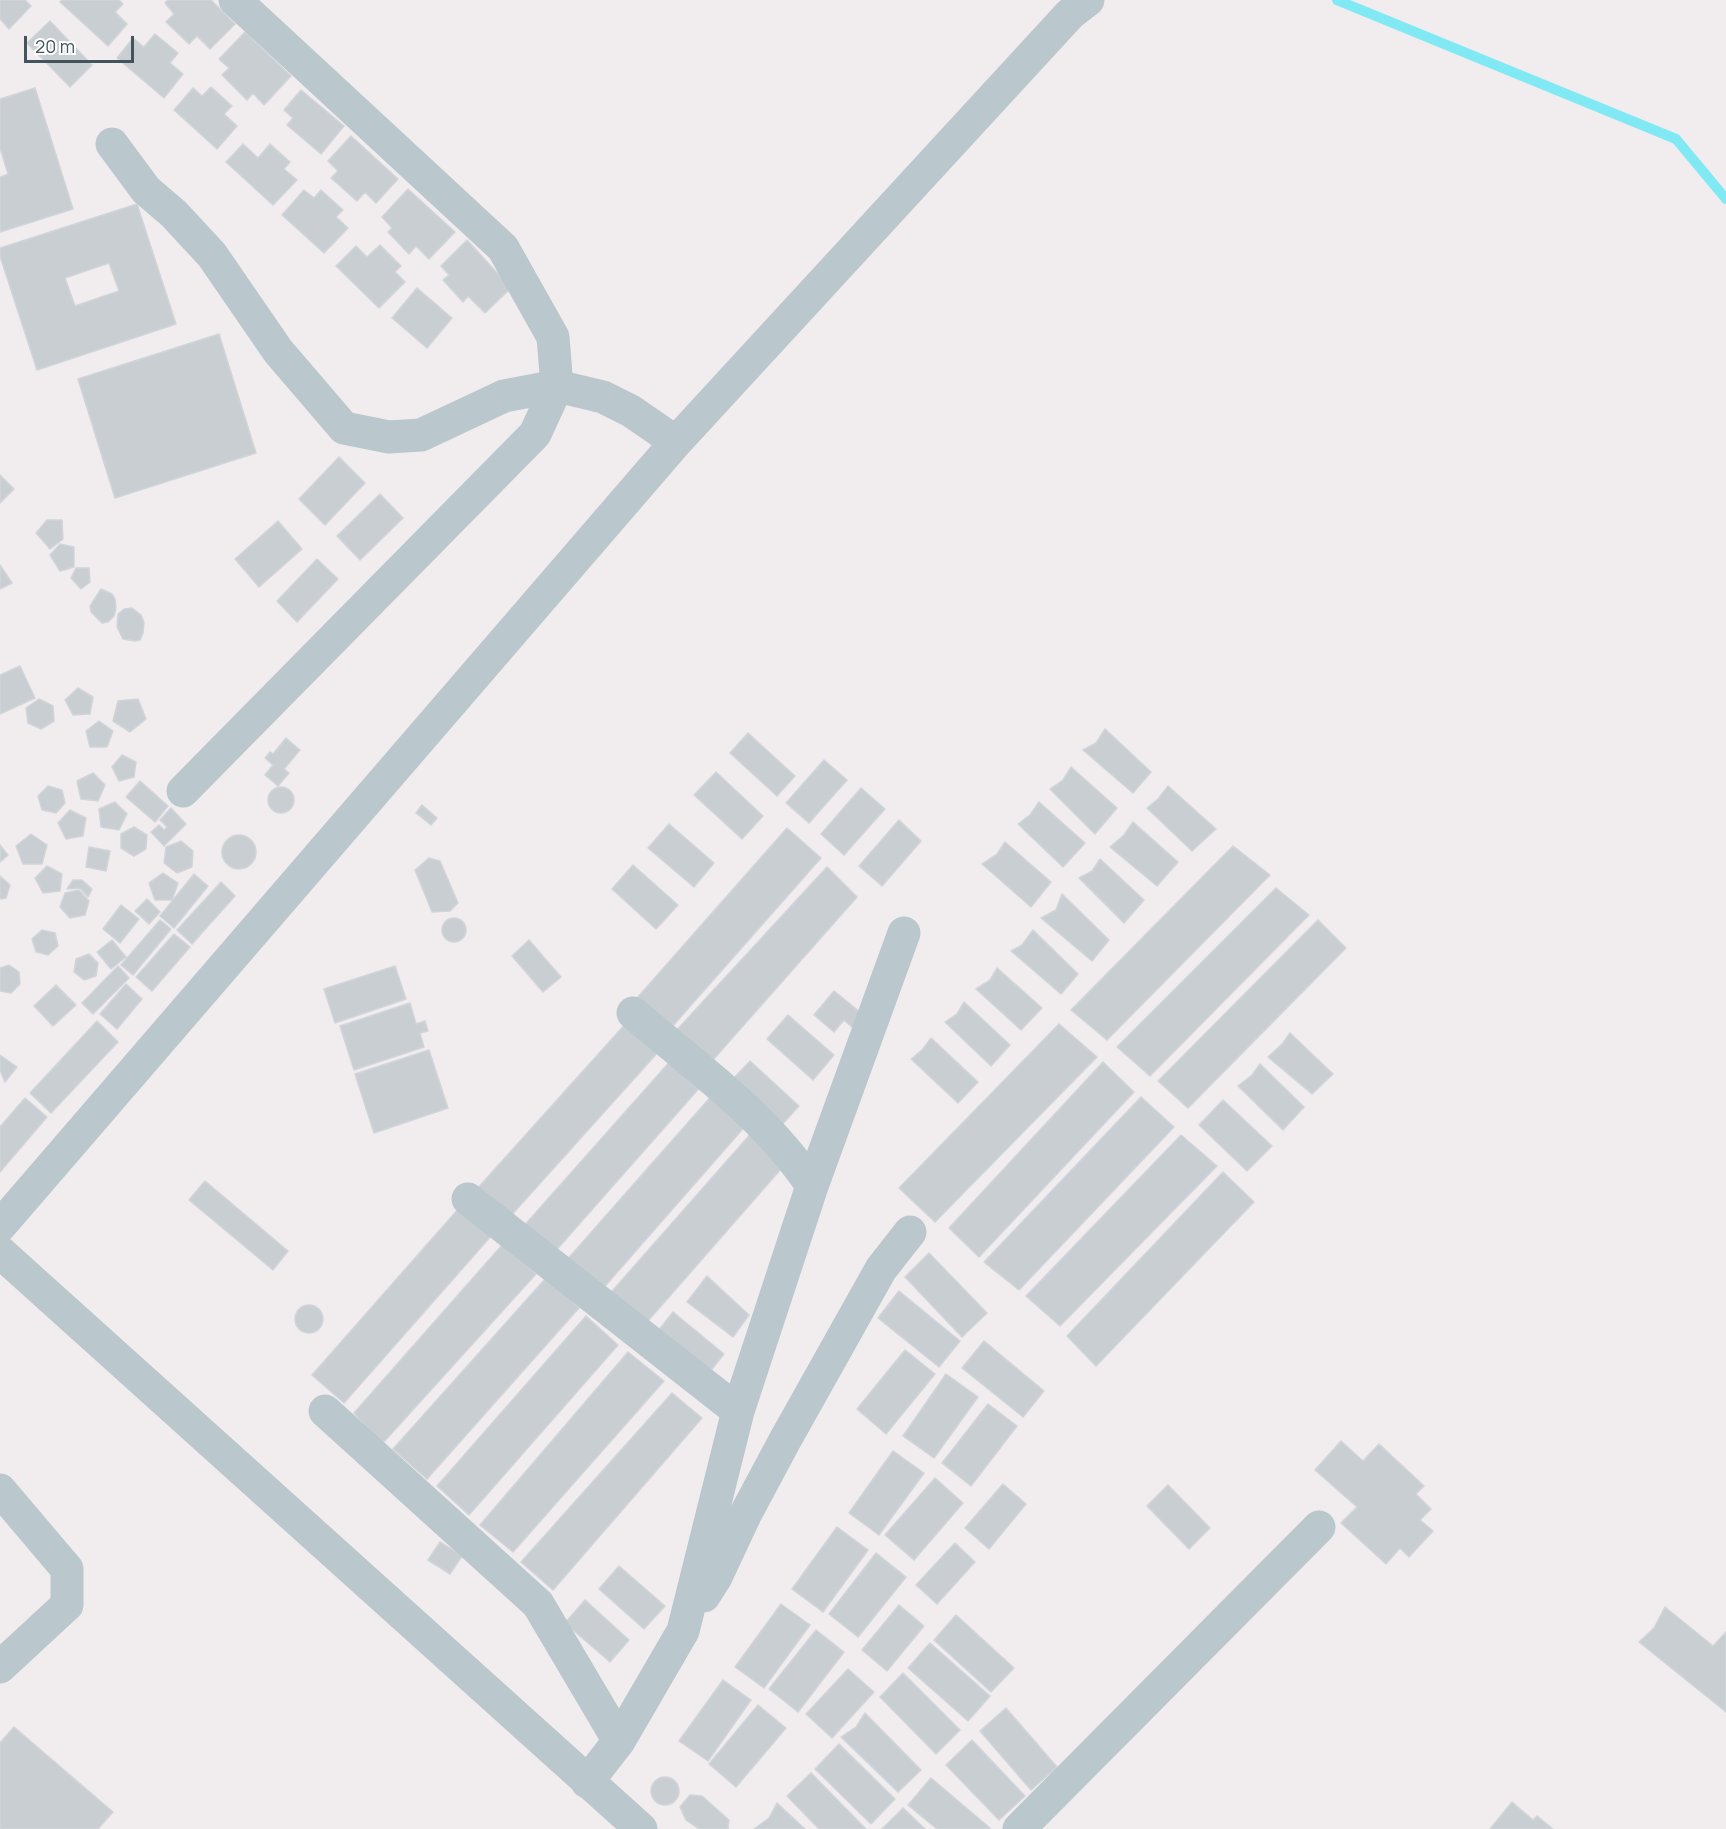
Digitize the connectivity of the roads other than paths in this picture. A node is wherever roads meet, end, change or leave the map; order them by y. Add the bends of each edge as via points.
1 (235, 0) edge
2 (1088, 0) edge
3 (112, 144) dead end
4 (557, 386) junction
5 (676, 442) junction
6 (183, 791) dead end
7 (904, 933) dead end
8 (633, 1013) dead end
9 (812, 1186) junction
10 (468, 1199) dead end
11 (0, 1226) edge
12 (910, 1232) dead end
13 (0, 1252) edge
14 (325, 1411) dead end
15 (738, 1411) junction
16 (0, 1490) edge
17 (1319, 1527) dead end
18 (683, 1631) junction
19 (0, 1667) edge
20 (619, 1741) junction
21 (587, 1782) junction
22 (641, 1829) edge
23 (1019, 1829) edge

1 - 4 street via 503,248 554,337
2 - 5 street via 1070,14
3 - 4 street via 146,190 212,255 278,351 344,428 389,438 421,435 504,396
4 - 5 street via 603,397
4 - 6 street via 535,434
5 - 11 street
7 - 9 street
8 - 9 street via 753,1116 800,1166
9 - 15 street
10 - 15 street
12 - 18 street via 881,1269 784,1442 716,1577
13 - 21 street
14 - 20 street via 538,1604
15 - 18 street
16 - 19 street via 67,1569 67,1605
17 - 23 street
18 - 20 street
20 - 21 street
21 - 22 street

